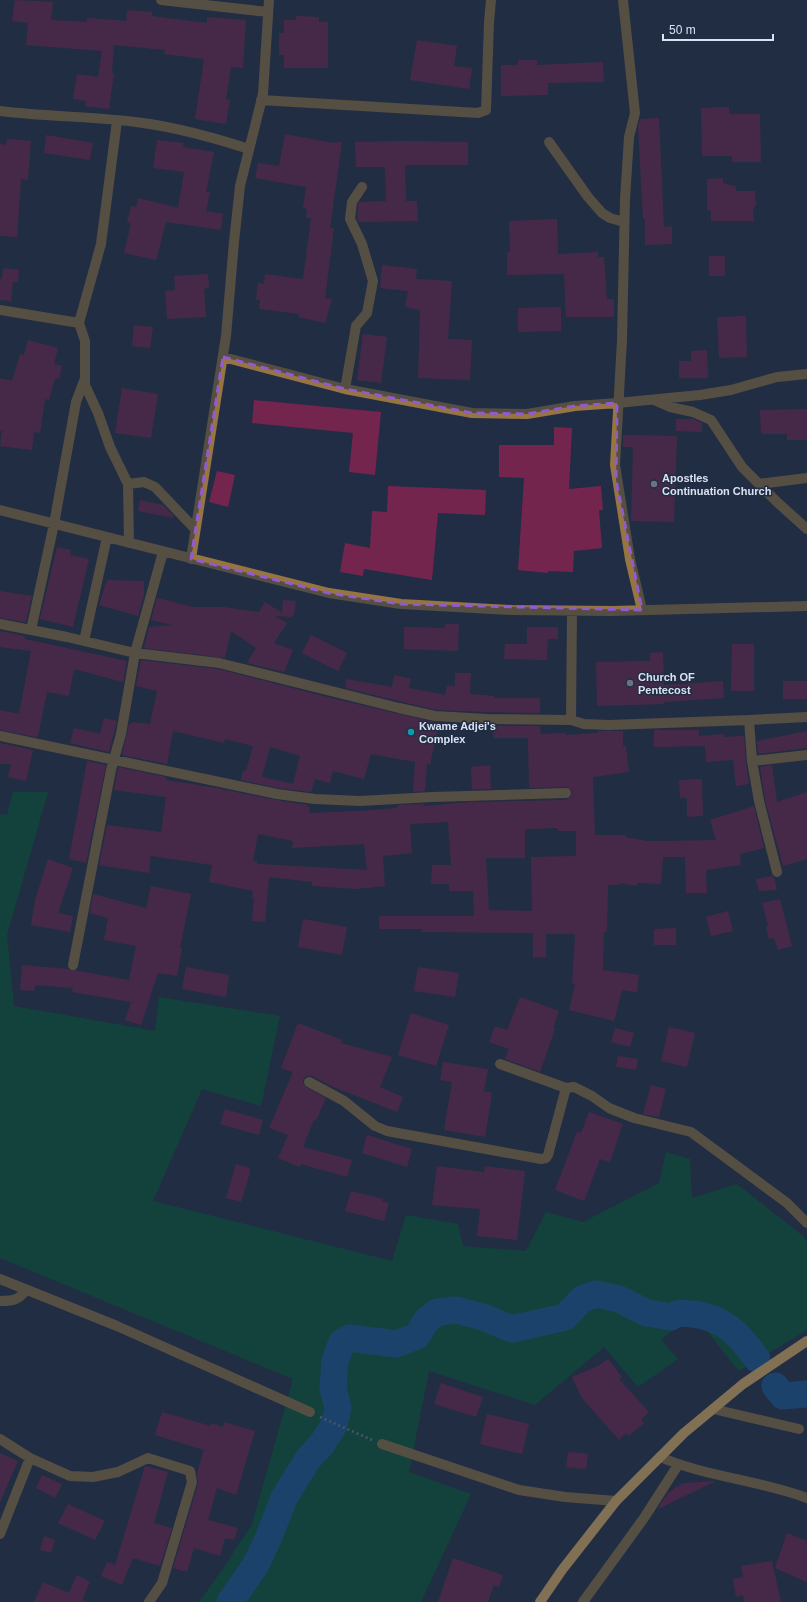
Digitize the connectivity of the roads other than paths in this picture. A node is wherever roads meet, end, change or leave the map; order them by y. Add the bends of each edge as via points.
1 (161, 0) edge
2 (269, 0) edge
3 (491, 0) edge
4 (623, 0) edge
5 (268, 12) junction
6 (261, 100) junction
7 (0, 111) edge
8 (117, 121) junction
9 (549, 142) dead end
10 (249, 149) junction
11 (362, 188) dead end
12 (624, 222) junction
13 (0, 310) edge
14 (79, 323) junction
15 (223, 357) junction
16 (807, 374) edge
17 (84, 381) junction
18 (345, 389) junction
19 (653, 399) junction
20 (617, 404) junction
21 (807, 478) edge
22 (128, 484) junction
23 (760, 484) junction
24 (0, 510) edge
25 (54, 524) junction
26 (195, 529) junction
27 (807, 529) edge
28 (107, 537) junction
29 (129, 543) junction
30 (163, 552) junction
31 (191, 559) junction
32 (807, 606) edge
33 (642, 610) junction
34 (572, 611) junction
35 (0, 624) edge
36 (31, 630) junction
37 (84, 641) junction
38 (135, 653) junction
39 (807, 717) edge
40 (571, 720) junction
41 (750, 720) junction
42 (0, 736) edge
43 (807, 755) edge
44 (114, 760) junction
45 (752, 761) junction
46 (566, 793) dead end
47 (777, 872) dead end
48 (73, 966) dead end
49 (500, 1064) dead end
50 (309, 1082) dead end
51 (566, 1088) junction
52 (807, 1223) edge
53 (0, 1279) edge
54 (26, 1290) junction
55 (0, 1301) edge
56 (807, 1342) edge
57 (713, 1409) junction
58 (310, 1412) dead end
59 (799, 1429) dead end
60 (0, 1439) edge
61 (382, 1444) road end
62 (660, 1457) junction
63 (30, 1458) junction
64 (678, 1465) junction
65 (807, 1498) edge
66 (616, 1501) junction
67 (0, 1534) edge
68 (149, 1602) edge
69 (540, 1602) edge
70 (582, 1602) edge

1 - 5 street
2 - 5 street
3 - 6 street via 486,110 478,113
4 - 12 street via 635,113 629,137
5 - 6 street
6 - 10 street
7 - 8 street
8 - 10 street via 176,129
8 - 14 street via 101,244
9 - 12 street via 602,213
10 - 15 street via 240,186
11 - 18 street via 352,202 350,220 362,244 373,281 367,313 356,326
12 - 20 street via 622,340
13 - 14 street
14 - 17 street via 85,341
15 - 18 street
15 - 26 street
16 - 19 street via 777,377 731,390
17 - 22 street via 110,447
17 - 25 street via 76,402
18 - 20 street via 472,414 527,414 575,406
19 - 20 street
19 - 23 street via 711,420 742,467
20 - 33 street via 616,480
21 - 23 street
22 - 26 street via 144,482 156,487
22 - 29 street
23 - 27 street
24 - 25 street
25 - 28 street
25 - 36 street
26 - 31 street
28 - 29 street
28 - 37 street
29 - 30 street
30 - 31 street
30 - 38 street
31 - 34 street via 329,593 370,600 433,606
32 - 33 street
33 - 34 street
34 - 40 street
35 - 36 street
36 - 37 street
37 - 38 street
38 - 40 street via 219,663 435,716
38 - 44 street via 122,734
39 - 41 street
40 - 41 street via 584,724 609,725
41 - 45 street
42 - 44 street
43 - 45 street
44 - 46 street via 278,794 315,799 360,801
44 - 48 street
45 - 47 street
49 - 51 street
50 - 51 street via 344,1101 375,1126 387,1131 541,1158 548,1155
51 - 52 street via 574,1087 609,1108 634,1118 691,1132 787,1202
53 - 54 street
54 - 55 street via 14,1301
54 - 58 street via 117,1326
56 - 57 main road via 758,1373
57 - 59 street
57 - 62 main road
60 - 63 street
61 - 66 street via 519,1490
62 - 64 street
62 - 66 main road
63 - 67 street
63 - 68 street via 70,1476 93,1477 118,1472 148,1458 190,1471 192,1482 162,1583
64 - 65 street
64 - 70 street via 644,1518
66 - 69 main road

